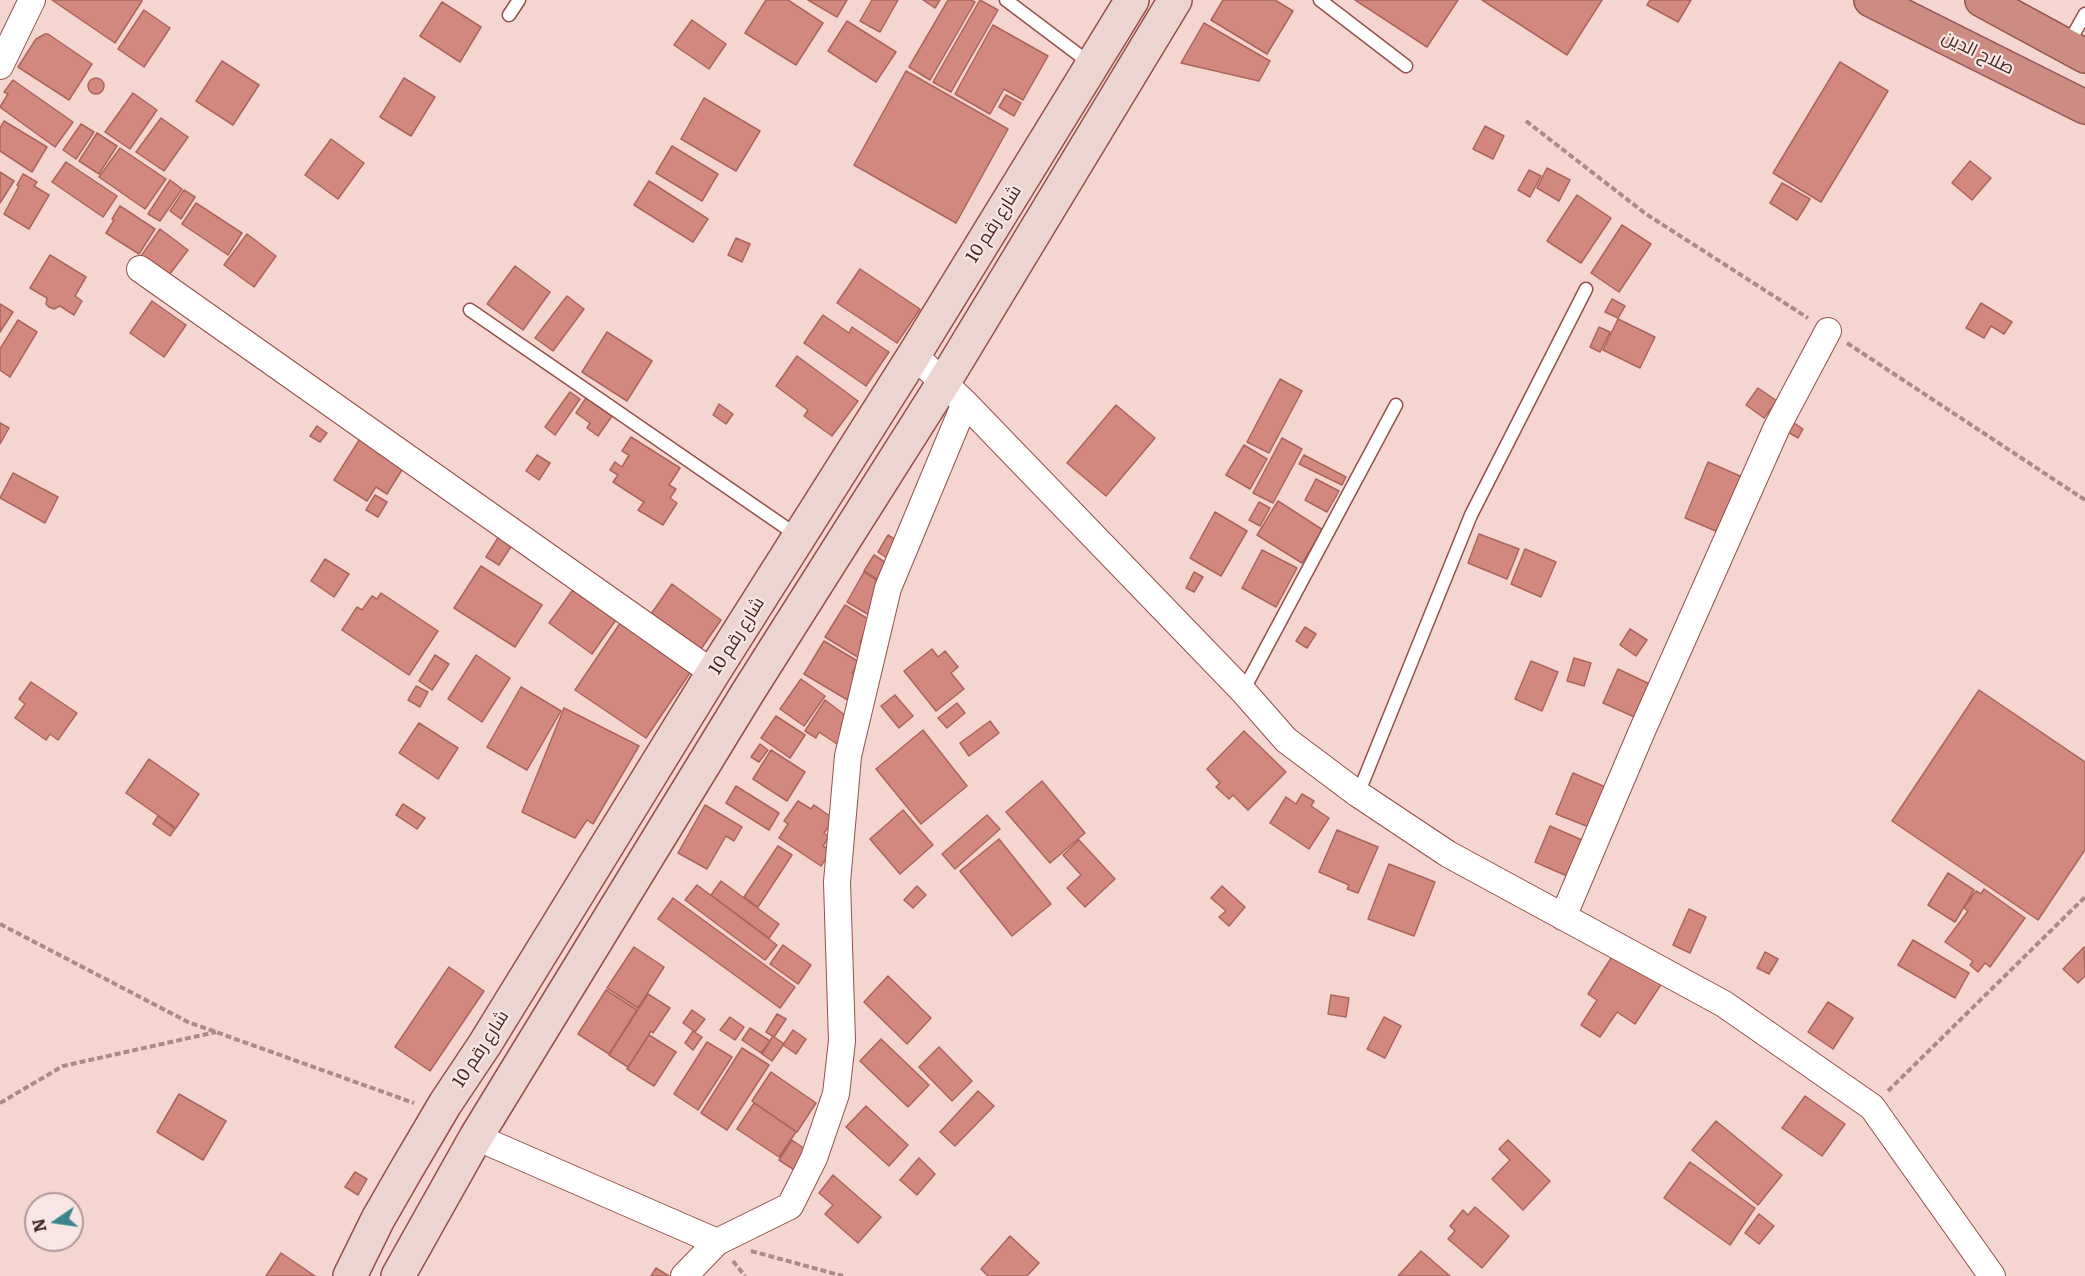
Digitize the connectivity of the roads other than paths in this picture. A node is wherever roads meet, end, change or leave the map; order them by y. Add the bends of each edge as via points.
1 (32, 0) edge
2 (519, 0) edge
3 (1006, 0) edge
4 (1132, 0) edge
5 (1175, 0) edge
6 (1320, 0) edge
7 (1871, 0) edge
8 (1982, 0) edge
9 (2085, 14) edge
10 (509, 15) dead end
11 (2076, 51) edge
12 (1092, 65) junction
13 (0, 66) edge
14 (1406, 66) dead end
15 (2085, 107) edge
16 (140, 269) dead end
17 (1586, 289) dead end
18 (470, 310) dead end
19 (1828, 331) road end
20 (914, 355) junction
21 (954, 392) junction
22 (1396, 405) dead end
23 (799, 536) junction
24 (713, 673) junction
25 (1243, 691) junction
26 (1358, 794) junction
27 (1563, 917) junction
28 (476, 1137) junction
29 (717, 1242) junction
30 (350, 1276) edge
31 (398, 1276) edge
32 (684, 1276) edge
33 (1992, 1276) edge

1 - 13 street
2 - 10 lane
3 - 12 lane
4 - 12 main road, شارع رقم 10
5 - 21 main road
6 - 14 lane
7 - 15 highway, صلاح الدين
8 - 11 highway
9 - 11 lane
12 - 20 main road, شارع رقم 10
16 - 24 street
17 - 26 lane via 1471,515
18 - 23 lane
19 - 27 street via 1777,427
20 - 21 street
20 - 23 main road, شارع رقم 10
21 - 25 street
21 - 28 main road via 748,692
21 - 29 street via 888,588 848,756 837,882 842,1041 836,1094 814,1158 790,1206
22 - 25 lane
23 - 24 main road, شارع رقم 10
24 - 30 main road, شارع رقم 10 via 440,1112
25 - 26 street via 1286,740
26 - 27 street via 1448,854
27 - 33 street via 1724,1004 1872,1107
28 - 29 street
28 - 31 main road
29 - 32 street

